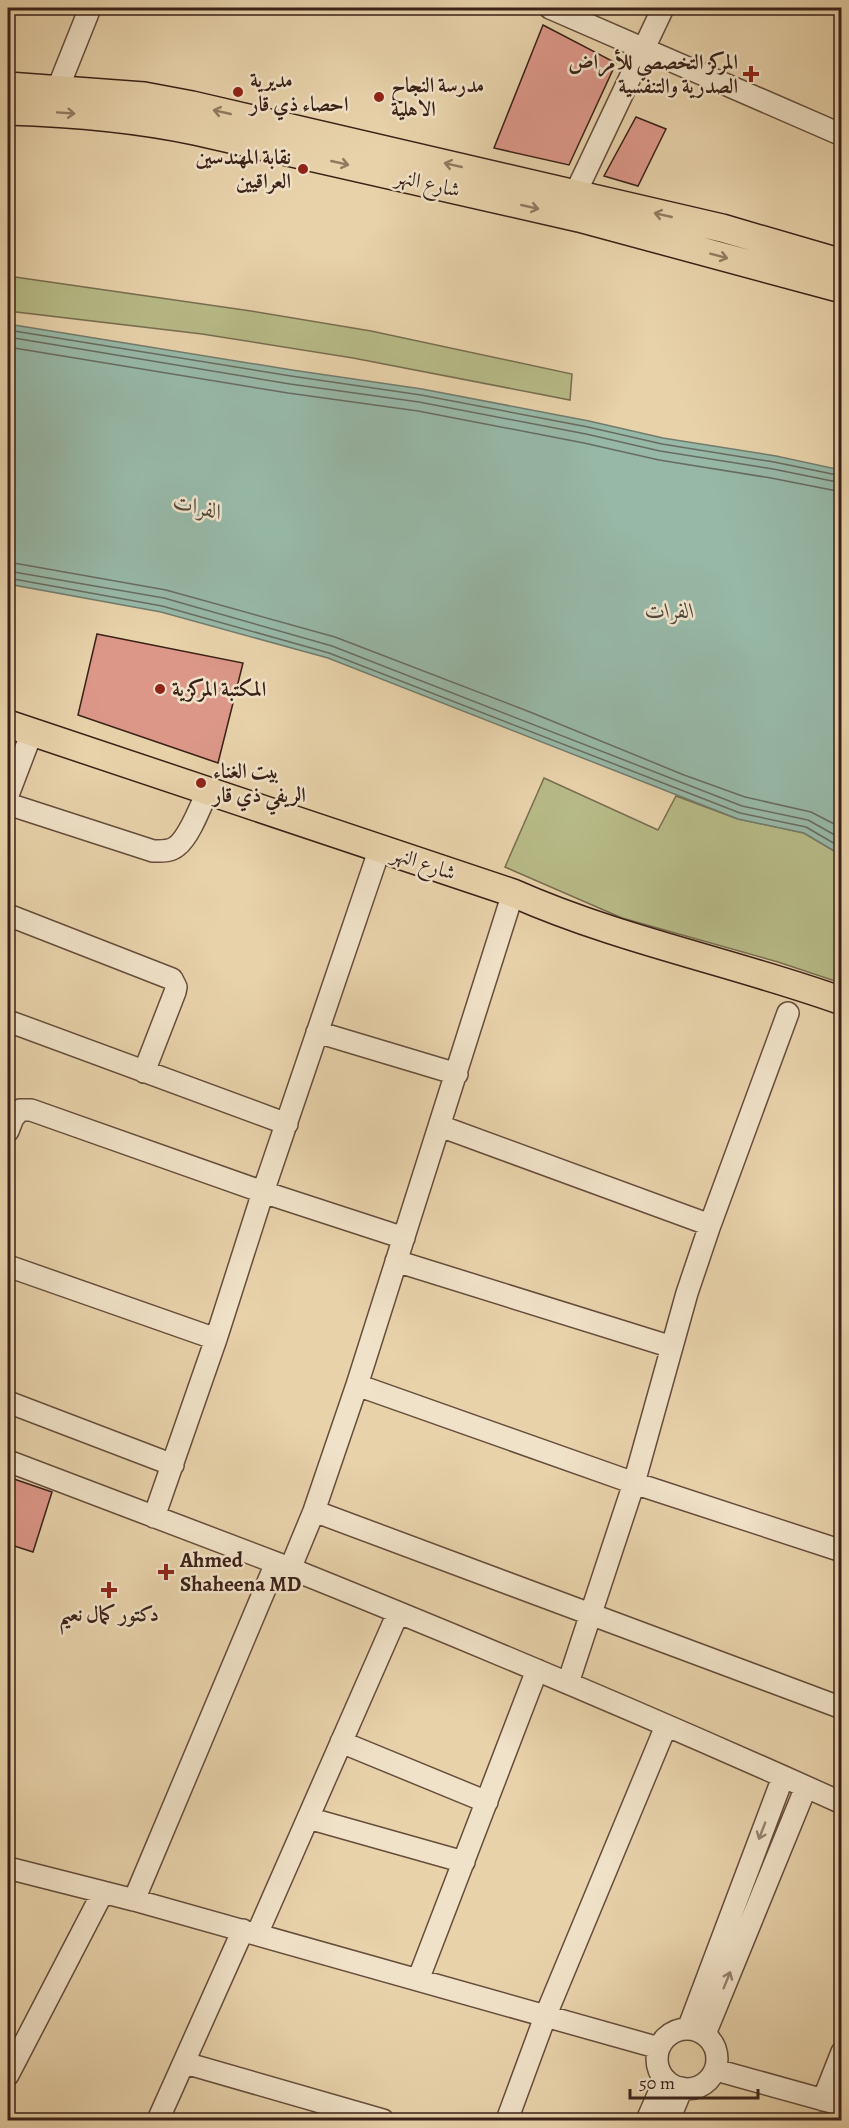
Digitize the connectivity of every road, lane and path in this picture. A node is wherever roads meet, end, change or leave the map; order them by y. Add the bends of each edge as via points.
1 (90, 8) edge
2 (550, 8) edge
3 (663, 8) edge
4 (644, 49) junction
5 (8, 86) edge
6 (58, 88) junction
7 (8, 111) edge
8 (841, 134) edge
9 (306, 143) junction
10 (575, 194) junction
11 (842, 263) edge
12 (842, 289) edge
13 (20, 728) edge
14 (208, 790) junction
15 (8, 795) edge
16 (8, 804) edge
17 (380, 848) junction
18 (513, 893) junction
19 (8, 915) edge
20 (842, 1001) edge
21 (788, 1013) dead end
22 (8, 1022) edge
23 (317, 1032) junction
24 (144, 1072) junction
25 (457, 1074) junction
26 (287, 1124) junction
27 (440, 1126) junction
28 (8, 1131) edge
29 (263, 1192) junction
30 (710, 1225) junction
31 (404, 1238) junction
32 (396, 1261) junction
33 (8, 1266) edge
34 (216, 1340) junction
35 (672, 1347) junction
36 (357, 1385) junction
37 (8, 1402) edge
38 (8, 1461) edge
39 (173, 1465) junction
40 (634, 1483) junction
41 (314, 1511) junction
42 (154, 1517) junction
43 (842, 1551) edge
44 (283, 1566) junction
45 (399, 1613) junction
46 (590, 1615) junction
47 (537, 1670) junction
48 (568, 1683) junction
49 (842, 1708) edge
50 (666, 1726) junction
51 (341, 1742) junction
52 (783, 1777) junction
53 (806, 1787) junction
54 (487, 1803) junction
55 (842, 1803) edge
56 (308, 1818) junction
57 (464, 1863) junction
58 (8, 1868) edge
59 (103, 1892) junction
60 (134, 1900) junction
61 (250, 1932) junction
62 (418, 1980) junction
63 (545, 2016) junction
64 (696, 2032) junction
65 (659, 2048) junction
66 (842, 2052) edge
67 (185, 2063) junction
68 (716, 2070) junction
69 (8, 2075) edge
70 (674, 2084) junction
71 (832, 2103) edge
72 (158, 2121) edge
73 (383, 2121) edge
74 (507, 2121) edge
75 (647, 2121) edge
76 (669, 2121) edge

1 - 6 street
2 - 4 street
3 - 4 street
4 - 8 street
4 - 10 street
5 - 6 main road, شارع النهر
9 -> 6 main road, شارع النهر via 154,98
7 -> 9 main road, شارع النهر via 86,114
10 -> 9 main road, شارع النهر
9 -> 12 main road, شارع النهر
11 -> 10 main road, شارع النهر via 722,228
13 - 14 main road, شارع النهر
13 - 15 street
14 - 16 street via 185,835 167,851 153,851
14 - 17 main road, شارع النهر
17 - 18 main road, شارع النهر
17 - 23 street
18 - 20 main road, شارع النهر via 615,932 752,970
18 - 25 street
19 - 24 street via 172,979 175,992
21 - 30 street
22 - 24 street
23 - 25 street
23 - 26 street
24 - 26 street
25 - 27 street
26 - 29 street
27 - 30 street
27 - 31 street
28 - 29 street via 21,1110 31,1110
29 - 31 street
29 - 34 street
30 - 35 street
31 - 32 street
32 - 35 street
32 - 36 street
33 - 34 street
34 - 39 street
35 - 40 street
36 - 40 street
36 - 41 street
37 - 39 street
38 - 42 street
39 - 42 street
40 - 43 street
40 - 46 street
41 - 44 street
41 - 46 street
42 - 44 street
44 - 45 street
44 - 60 street
45 - 47 street
45 - 51 street
46 - 48 street
46 - 49 street
47 - 48 street
47 - 54 street
48 - 50 street
50 - 52 street
50 - 63 street
51 - 54 street
51 - 56 street
52 - 53 street
52 -> 64 street
53 - 55 street
64 -> 53 street
54 - 57 street
56 - 57 street
56 - 61 street
57 - 62 street
58 - 59 street
59 - 60 street
59 - 69 street
60 - 61 street
61 - 62 street
61 - 67 street
62 - 63 street
63 - 65 street
63 - 74 street
64 - 65 street via 670,2034
64 - 68 street via 716,2050
65 - 70 street via 659,2070
66 - 71 street
67 - 72 street
67 - 73 street
68 - 70 street via 702,2085 693,2088
68 - 71 street
70 - 75 street
70 - 76 street

